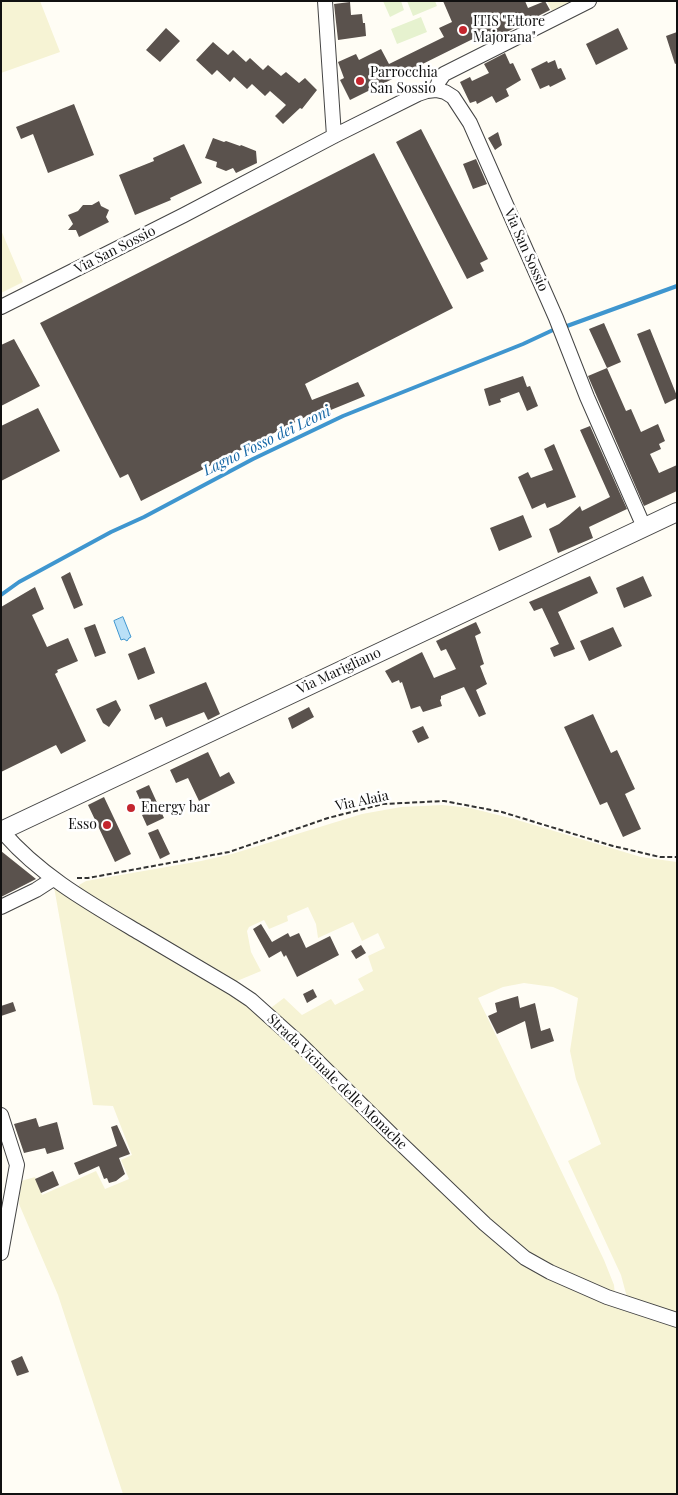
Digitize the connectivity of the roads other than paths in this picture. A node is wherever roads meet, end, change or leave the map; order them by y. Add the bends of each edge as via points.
1 (325, 1) edge
2 (589, 1) edge
3 (436, 90) junction
4 (334, 136) junction
5 (1, 307) edge
6 (677, 512) edge
7 (644, 527) junction
8 (2, 831) edge
9 (52, 879) junction
10 (1, 907) edge
11 (1, 1116) edge
12 (1, 1253) edge
13 (677, 1320) edge

1 - 4 street
2 - 3 street via 444,74
3 - 4 street, Via San Sossio via 418,94
3 - 7 street, Via San Sossio via 453,98 470,123
4 - 5 street, Via San Sossio
6 - 7 street, Via Marigliano
7 - 8 street, Via Marigliano
8 - 9 street, Strada Vicinale delle Monache
9 - 10 street
9 - 13 street, Strada Vicinale delle Monache via 251,1000 300,1043 485,1224 525,1258 607,1297
11 - 12 street via 17,1165

